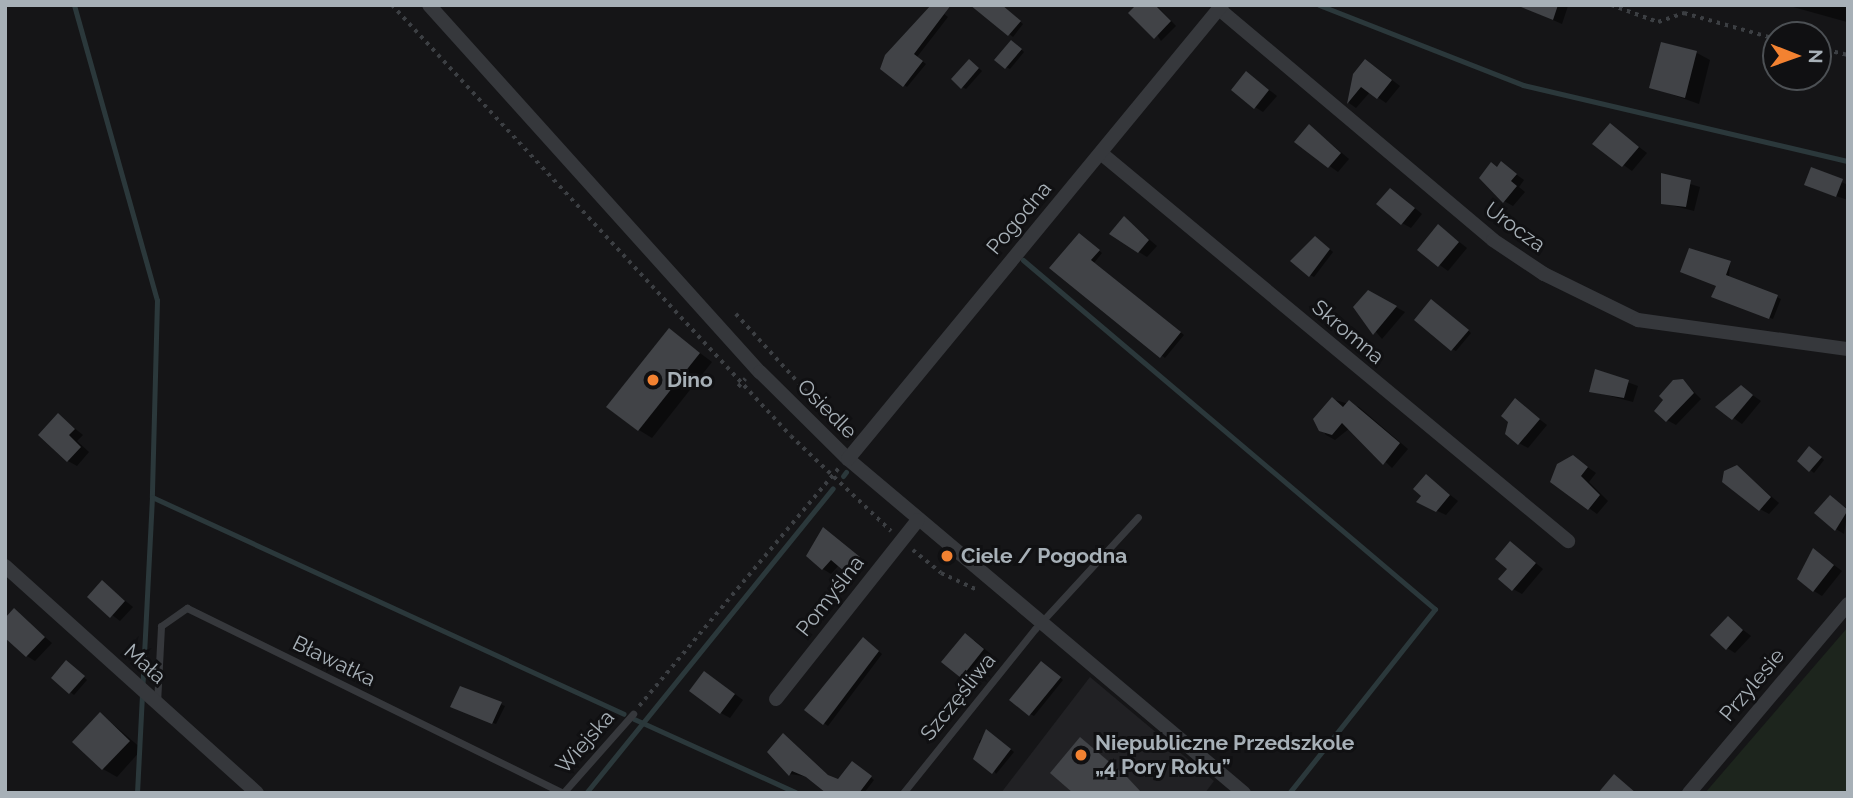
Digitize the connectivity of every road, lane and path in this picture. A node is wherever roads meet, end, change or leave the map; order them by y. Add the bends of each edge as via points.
1 (429, 5) edge
2 (1611, 5) edge
3 (1681, 5) edge
4 (1221, 7) edge
5 (1684, 13) junction
6 (1762, 35) edge
7 (1102, 154) junction
8 (736, 314) dead end
9 (1848, 349) edge
10 (835, 423) dead end
11 (848, 459) junction
12 (1138, 517) dead end
13 (918, 520) junction
14 (1568, 541) dead end
15 (5, 566) edge
16 (1848, 604) edge
17 (1040, 624) junction
18 (776, 699) dead end
19 (157, 703) junction
20 (633, 714) joint
21 (257, 793) edge
22 (563, 793) edge
23 (903, 793) edge
24 (1244, 793) edge
25 (1689, 793) edge

1 - 11 street, Osiedle via 760,372
2 - 5 path via 1658,22
3 - 5 path
4 - 7 street, Pogodna
4 - 9 street, Urocza via 1493,240 1544,274 1638,320
5 - 6 path
7 - 11 street, Pogodna
7 - 14 street, Skromna
8 - 10 path
11 - 13 street, Osiedle
11 - 20 path
12 - 17 lane, Szczęśliwa
13 - 17 street, Osiedle
13 - 18 street, Pomyślna
15 - 19 street, Mała
16 - 25 street, Przylesie
17 - 23 lane, Szczęśliwa
17 - 24 street, Osiedle
19 - 21 street, Mała
19 - 22 lane, Bławatka via 161,626 187,608
20 - 22 lane, Wiejska

